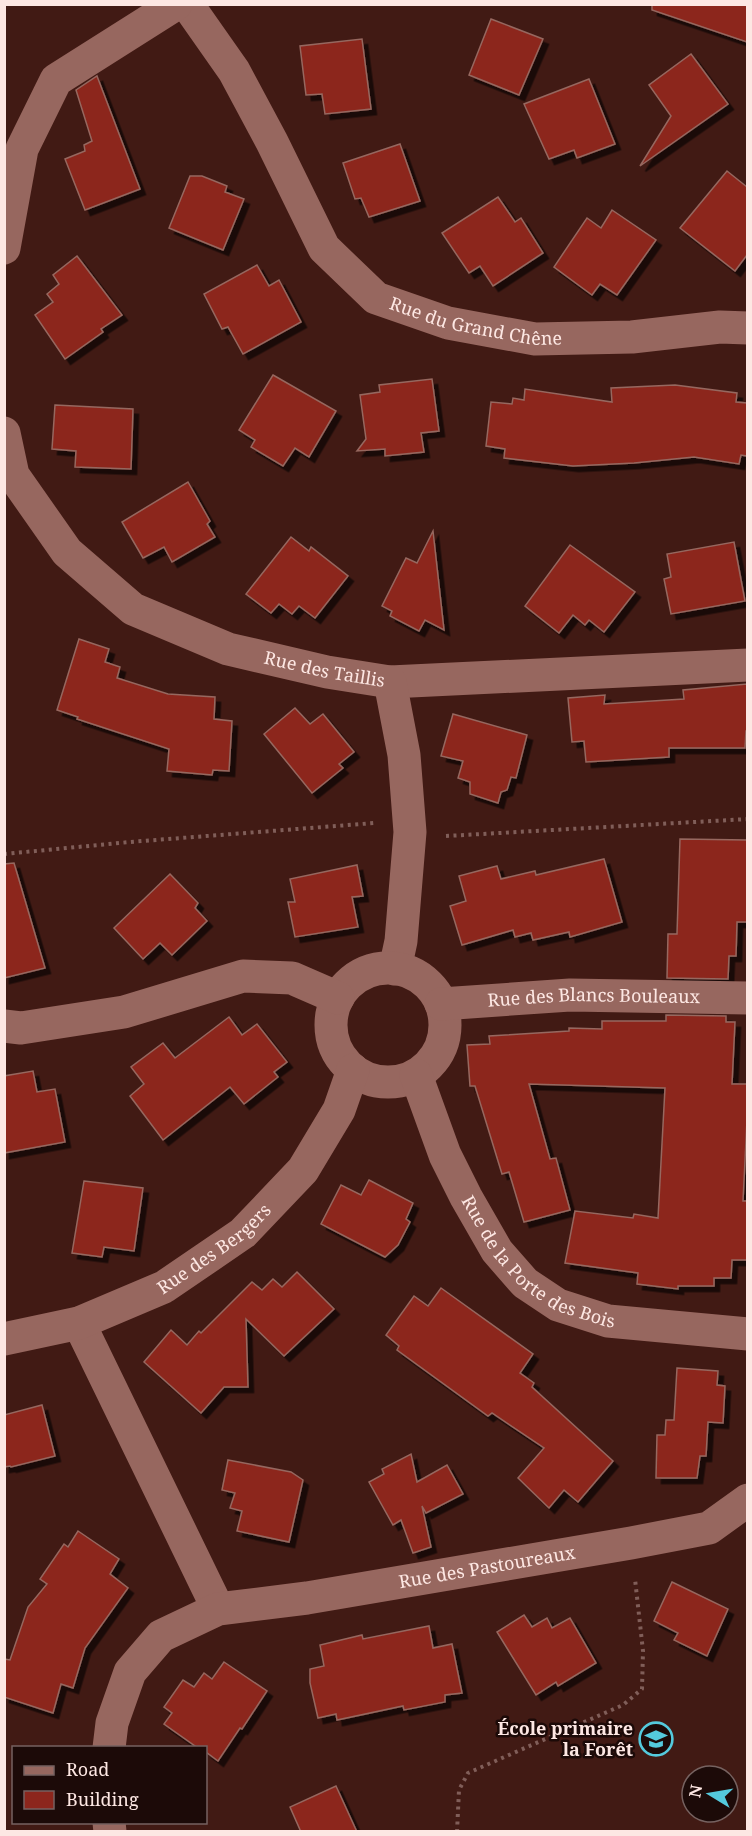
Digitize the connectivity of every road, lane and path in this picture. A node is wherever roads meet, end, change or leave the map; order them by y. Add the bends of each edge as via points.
1 (176, 4) edge
2 (187, 4) edge
3 (4, 248) edge
4 (747, 328) edge
5 (4, 433) edge
6 (747, 664) edge
7 (390, 682) junction
8 (395, 969) junction
9 (338, 998) junction
10 (747, 998) edge
11 (441, 1004) junction
12 (4, 1026) edge
13 (352, 1070) junction
14 (416, 1075) junction
15 (79, 1323) junction
16 (747, 1334) edge
17 (4, 1339) edge
18 (747, 1500) edge
19 (631, 1543) junction
20 (218, 1609) junction
21 (109, 1746) edge
22 (457, 1832) edge

1 - 3 street via 56,81 22,149
2 - 4 street, Rue du Grand Chêne via 234,71 324,248 376,298 448,323 535,339 632,337 720,327
5 - 7 street, Rue des Taillis via 13,475 67,552 133,609 228,649
6 - 7 street, Rue des Taillis
7 - 8 street via 404,755 410,832
8 - 9 street via 378,969 362,975
8 - 11 street via 423,980
9 - 12 street via 292,978 243,976 124,1012 21,1028
9 - 13 street via 331,1028 334,1044
10 - 11 street, Rue des Blancs Bouleaux via 570,995
11 - 14 street via 445,1020 439,1052
13 - 14 street via 383,1082
13 - 15 street, Rue des Bergers via 339,1110 303,1170 243,1233 164,1287
14 - 16 street, Rue de la Porte des Bois via 445,1155 466,1197 497,1251 525,1283 558,1305 608,1321
15 - 17 street, Rue des Bergers
15 - 20 street
18 - 19 street, Rue des Pastoureaux via 710,1528
19 - 20 street, Rue des Pastoureaux via 307,1598
19 - 22 path via 643,1651 642,1689 623,1705 468,1773 459,1790
20 - 21 street, Rue des Pastoureaux via 161,1636 130,1672 112,1724

